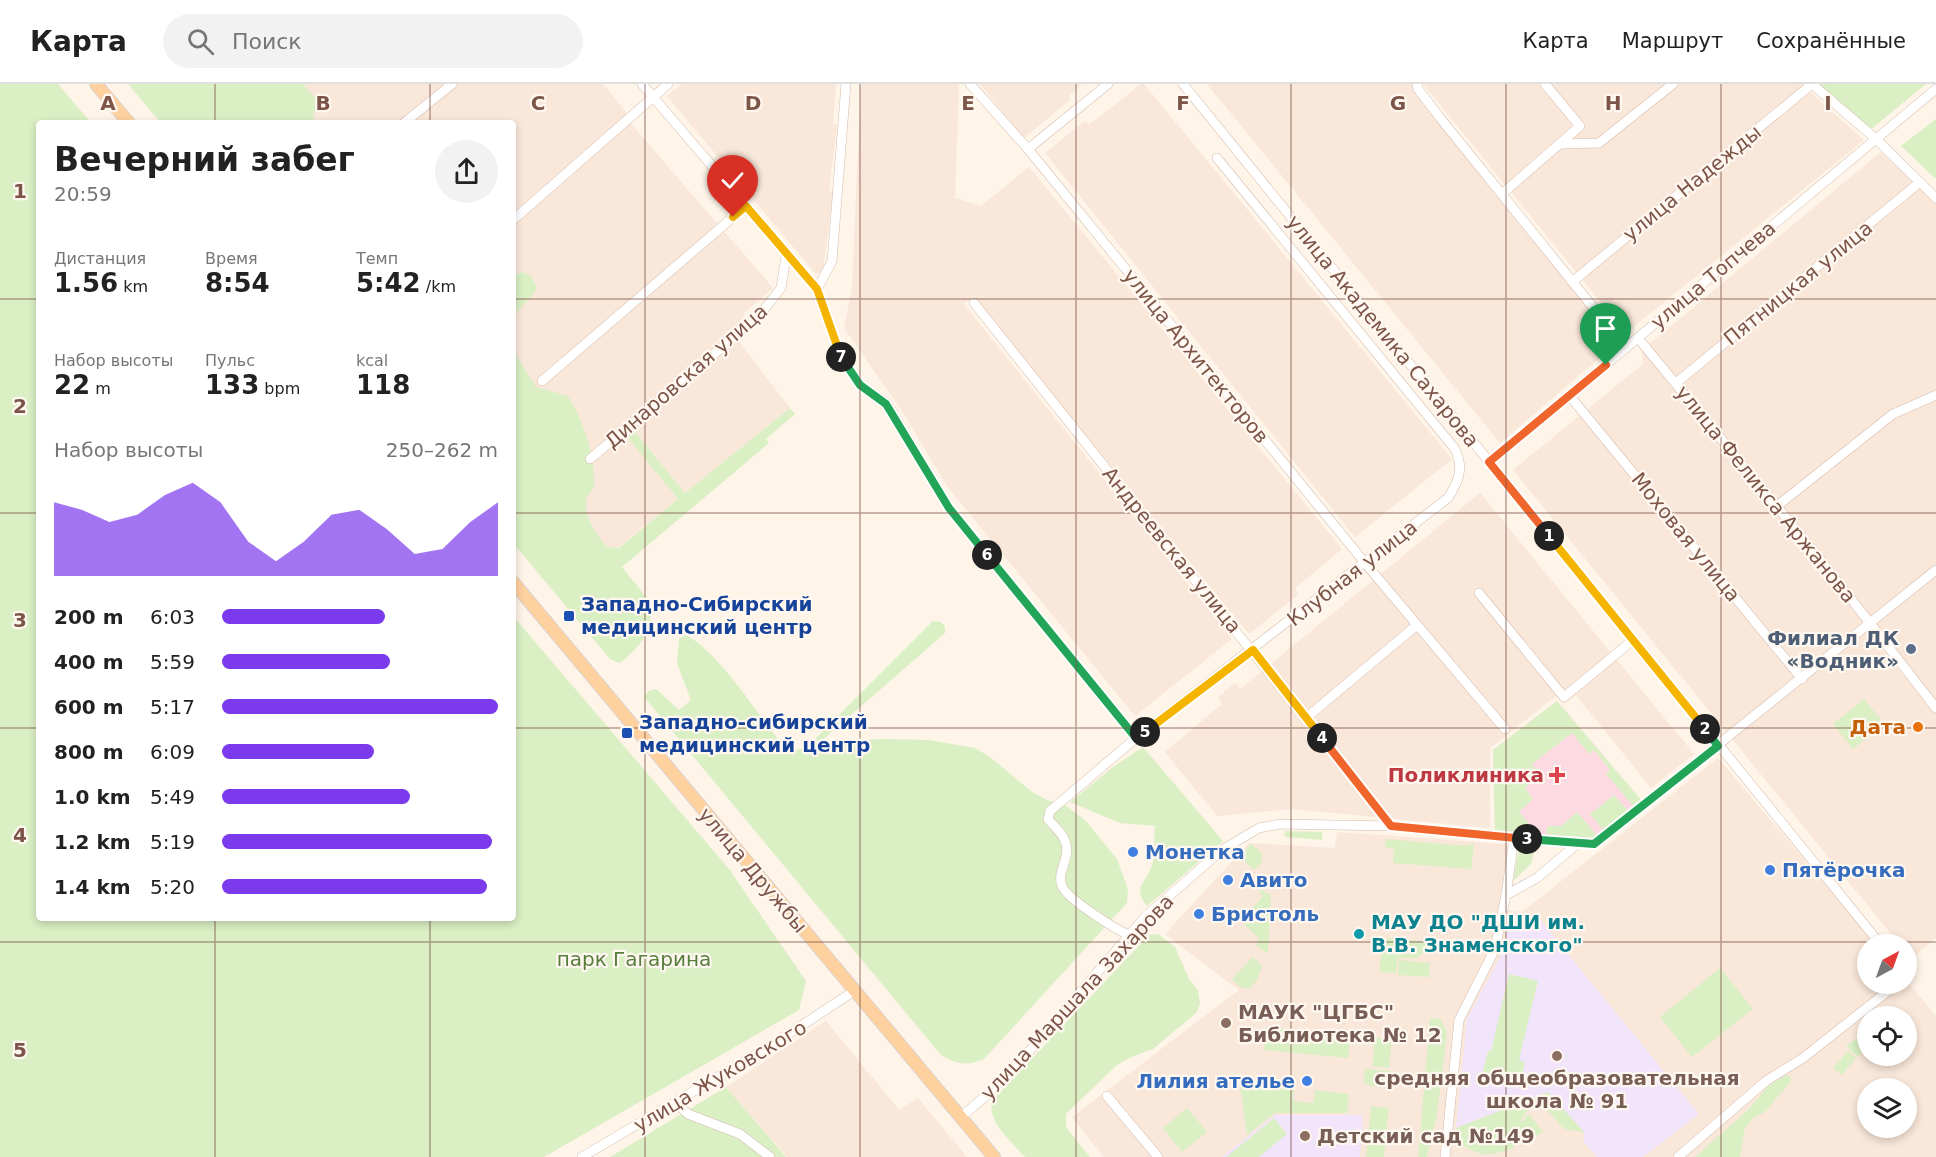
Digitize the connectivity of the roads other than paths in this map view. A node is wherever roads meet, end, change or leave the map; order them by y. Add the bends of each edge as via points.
1 (96, 84) edge
2 (452, 84) edge
3 (642, 84) edge
4 (668, 84) edge
5 (846, 84) edge
6 (970, 84) edge
7 (1108, 84) edge
8 (1183, 84) edge
9 (1417, 84) edge
10 (1545, 84) edge
11 (1673, 84) edge
12 (1812, 84) edge
13 (1936, 89) edge
14 (654, 98) junction
15 (126, 120) edge
16 (408, 120) edge
17 (1876, 139) junction
18 (1560, 144) junction
19 (1028, 149) junction
20 (1217, 158) dead end
21 (1920, 182) junction
22 (1503, 194) junction
23 (1936, 198) edge
24 (746, 206) junction
25 (516, 217) edge
26 (786, 256) junction
27 (1572, 282) junction
28 (817, 289) junction
29 (974, 303) dead end
30 (1638, 338) junction
31 (1626, 348) junction
32 (542, 381) dead end
33 (1676, 383) junction
34 (1936, 395) edge
35 (1569, 396) junction
36 (590, 459) dead end
37 (1489, 462) junction
38 (1777, 506) junction
39 (1365, 563) junction
40 (1936, 570) edge
41 (516, 586) edge
42 (1479, 593) dead end
43 (1870, 622) junction
44 (1418, 625) junction
45 (1633, 640) junction
46 (1253, 650) junction
47 (1802, 679) junction
48 (1936, 708) edge
49 (1306, 718) junction
50 (1505, 729) dead end
51 (1136, 738) junction
52 (1718, 746) junction
53 (1391, 826) junction
54 (1514, 838) junction
55 (1577, 844) junction
56 (1506, 895) junction
57 (1872, 934) edge
58 (1129, 935) junction
59 (854, 991) junction
60 (1884, 994) edge
61 (1107, 1096) dead end
62 (676, 1103) junction
63 (960, 1118) junction
64 (582, 1157) edge
65 (770, 1157) edge
66 (994, 1157) edge
67 (1158, 1157) edge
68 (1445, 1157) edge
69 (1678, 1157) edge

1 - 15 main road
2 - 16 street
3 - 14 street
4 - 14 street
5 - 28 street via 832,261
6 - 19 street, улица Архитекторов
7 - 19 street
8 - 37 street, улица Академика Сахарова
9 - 22 street
10 - 18 street via 1580,126
11 - 18 street via 1599,143
12 - 17 street
12 - 27 street, улица Надежды
13 - 17 street, улица Топчева
14 - 24 street
14 - 25 street
17 - 21 street
17 - 30 street, улица Топчева
18 - 22 street
19 - 39 street, улица Архитекторов
20 - 39 street, Клубная улица via 1455,449 1461,462 1458,482 1448,498
21 - 23 street
21 - 33 street, Пятницкая улица
22 - 27 street
24 - 26 street
24 - 32 street
26 - 28 street
26 - 36 street, Динаровская улица via 781,288 759,316
27 - 31 street
28 - 51 street via 842,360 860,385 886,404 949,508
29 - 46 street, Андреевская улица
30 - 31 street, улица Топчева
30 - 33 street, улица Феликса Аржанова
31 - 35 street, улица Топчева
33 - 38 street, улица Феликса Аржанова
34 - 38 street via 1893,414
35 - 37 street, улица Топчева
35 - 47 street, Моховая улица
37 - 45 street, улица Академика Сахарова
38 - 43 street, улица Феликса Аржанова
39 - 44 street, улица Архитекторов
39 - 46 street, Клубная улица
40 - 43 street, улица Маршала Захарова
41 - 59 main road, улица Дружбы
42 - 45 street via 1564,697
43 - 47 street, улица Маршала Захарова
43 - 48 street, улица Феликса Аржанова
44 - 49 street
44 - 50 street, улица Архитекторов
45 - 52 street, улица Академика Сахарова
46 - 49 street, Андреевская улица
46 - 51 street, Клубная улица
47 - 52 street, улица Маршала Захарова
49 - 53 street, Андреевская улица
51 - 58 street, Клубная улица via 1056,805 1048,819 1067,843 1060,875 1062,886 1070,897
52 - 55 street, улица Маршала Захарова via 1598,842
52 - 57 street, улица Академика Сахарова
53 - 54 street, улица Маршала Захарова
53 - 58 street, улица Маршала Захарова via 1280,824 1259,828 1222,850
54 - 55 street, улица Маршала Захарова
54 - 56 street
55 - 56 street via 1537,878
56 - 68 street via 1495,949 1459,1020
58 - 63 street, улица Маршала Захарова via 1032,1047
59 - 62 street, улица Жуковского
59 - 63 main road, улица Дружбы
60 - 69 street via 1766,1082
61 - 67 street
62 - 64 street, улица Жуковского
62 - 65 street via 688,1114 740,1134
63 - 66 main road, улица Дружбы

